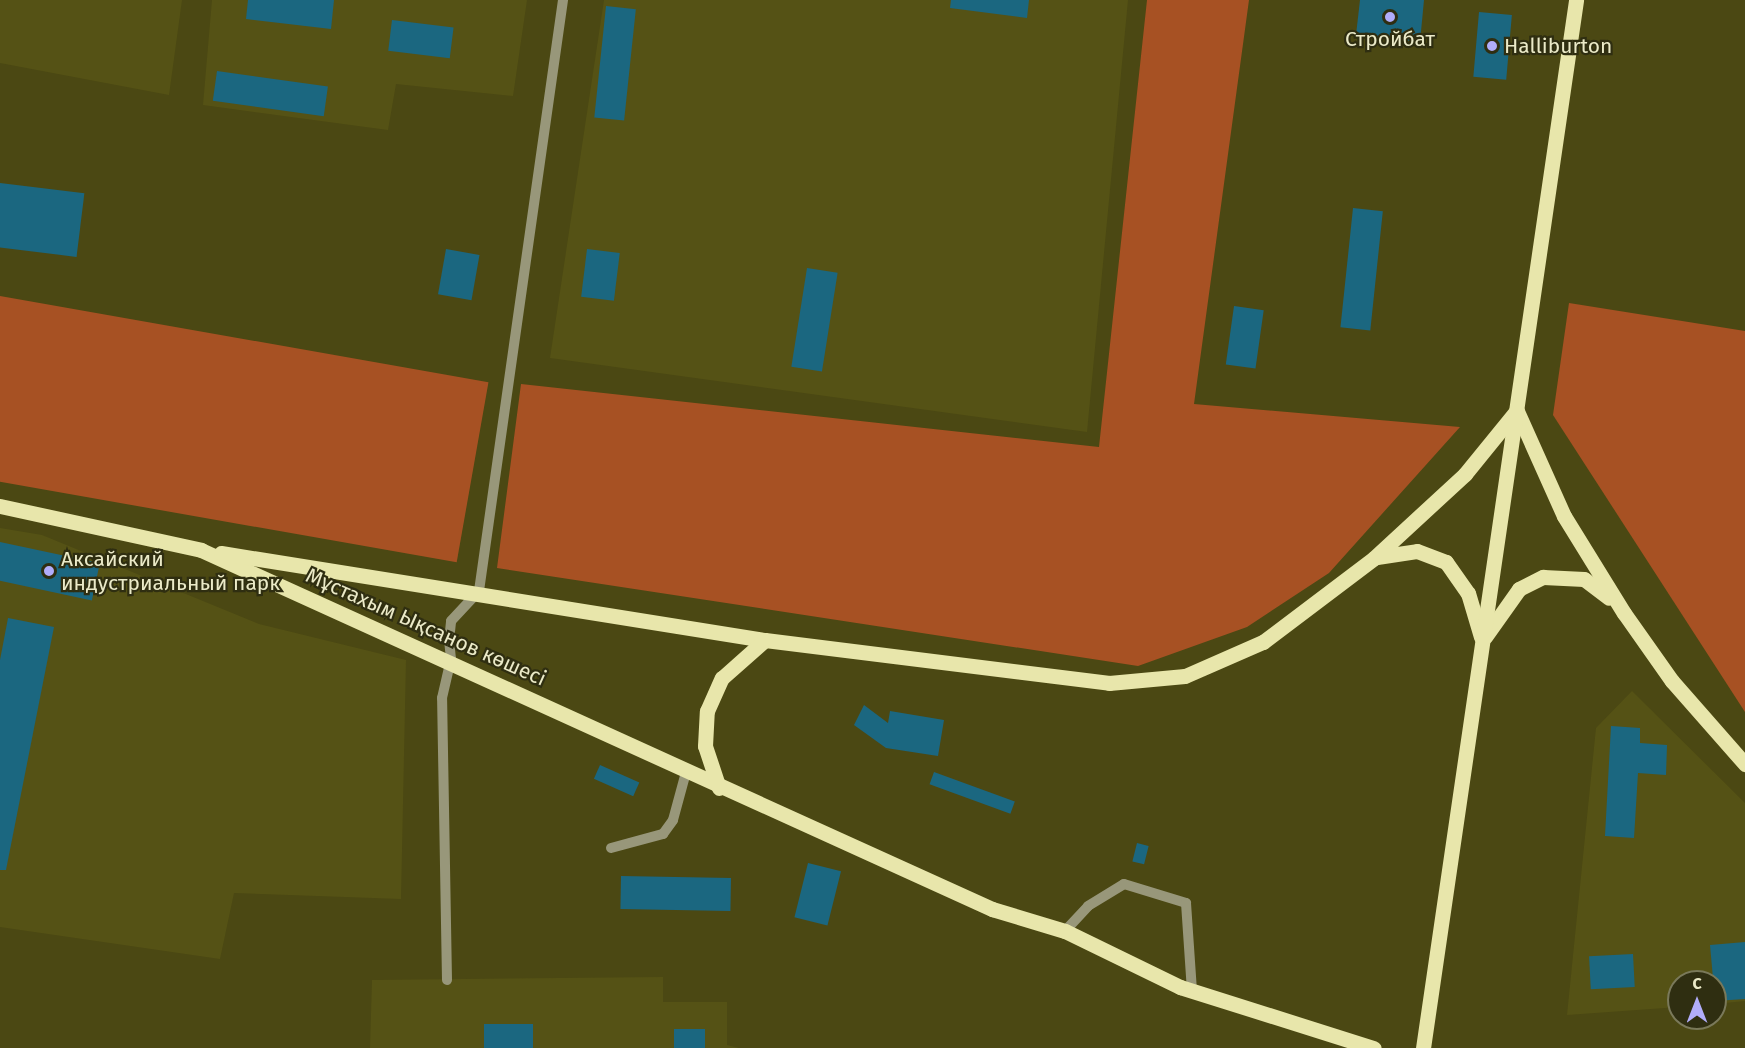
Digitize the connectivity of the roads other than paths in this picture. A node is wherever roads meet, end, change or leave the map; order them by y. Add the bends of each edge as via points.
1 (563, 0) edge
2 (1576, 0) edge
3 (1517, 410) junction
4 (0, 506) edge
5 (201, 550) junction
6 (1374, 558) junction
7 (479, 591) junction
8 (1624, 613) junction
9 (765, 640) junction
10 (1482, 642) junction
11 (451, 659) junction
12 (1745, 764) edge
13 (686, 772) junction
14 (719, 788) junction
15 (611, 848) dead end
16 (1065, 931) junction
17 (447, 980) dead end
18 (1192, 991) junction
19 (1374, 1048) edge
20 (1423, 1048) edge

1 - 7 lane
2 - 3 main road
3 - 6 main road via 1465,474
3 - 8 main road via 1564,516
3 - 10 main road
4 - 5 main road, Мұстахым Ықсанов көшесі
5 - 7 main road
5 - 11 main road, Мұстахым Ықсанов көшесі
6 - 9 main road via 1263,642 1185,676 1109,684
6 - 10 main road via 1418,551 1446,562 1467,593
7 - 9 main road
7 - 11 lane via 451,621
8 - 10 main road via 1584,579 1543,577 1519,589
8 - 12 main road via 1672,681
9 - 14 main road via 722,678 707,711 705,746
10 - 20 main road
11 - 13 main road, Мұстахым Ықсанов көшесі
11 - 17 lane via 442,698
13 - 14 main road, Мұстахым Ықсанов көшесі
13 - 15 lane via 673,820 663,834
14 - 16 main road, Мұстахым Ықсанов көшесі via 992,909
16 - 18 main road, Мұстахым Ықсанов көшесі
16 - 18 lane via 1088,906 1124,885 1186,903
18 - 19 main road, Мұстахым Ықсанов көшесі

